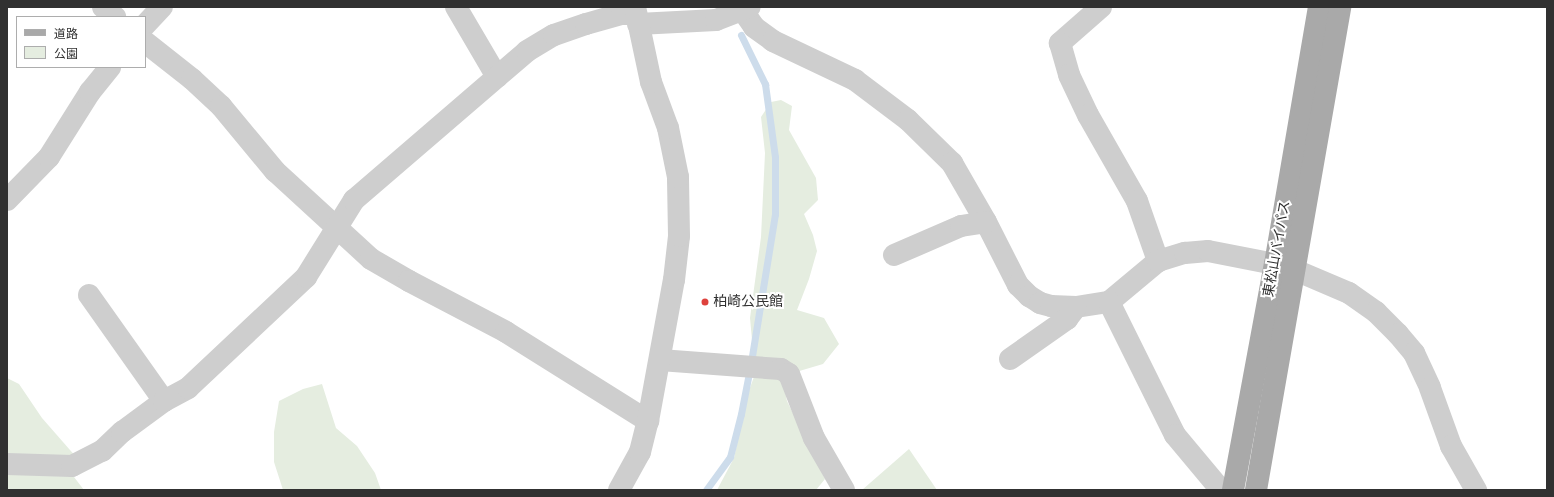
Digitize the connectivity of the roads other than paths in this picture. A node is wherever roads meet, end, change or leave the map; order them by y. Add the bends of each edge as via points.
1 (103, 7) edge
2 (162, 7) edge
3 (456, 7) edge
4 (1101, 7) edge
5 (1319, 7) edge
6 (1340, 7) edge
7 (747, 9) edge
8 (636, 15) edge
9 (114, 16) edge
10 (146, 24) edge
11 (146, 43) edge
12 (109, 68) edge
13 (497, 76) junction
14 (7, 200) edge
15 (986, 222) junction
16 (338, 226) junction
17 (894, 255) dead end
18 (1158, 261) junction
19 (1285, 267) junction
20 (89, 295) dead end
21 (1110, 302) junction
22 (1076, 307) junction
23 (660, 360) junction
24 (1010, 360) dead end
25 (164, 400) junction
26 (648, 421) junction
27 (7, 464) edge
28 (620, 490) edge
29 (844, 490) edge
30 (1221, 490) edge
31 (1233, 490) edge
32 (1256, 490) edge
33 (1476, 490) edge

1 - 9 street
2 - 10 street
3 - 13 street
4 - 18 street via 1060,43 1069,75 1088,114 1137,201
5 - 19 main road, 東松山バイパス
6 - 19 main road, 東松山バイパス
7 - 8 street via 716,20
7 - 15 street via 754,27 773,41 855,80 908,120 952,163
8 - 13 street via 622,14 554,35 527,51
8 - 23 street via 651,82 668,128 678,177 679,236
11 - 16 street via 221,106 275,171
12 - 14 street via 90,92 49,157
13 - 16 street via 354,200
15 - 17 street via 961,226
15 - 22 street via 1018,285 1029,296 1040,304
16 - 25 street via 306,277 188,388
16 - 26 street via 372,259 506,332
18 - 19 street via 1185,253 1208,250
18 - 21 street
19 - 31 main road, 東松山バイパス
19 - 32 main road, 東松山バイパス
19 - 33 street via 1349,294 1376,312 1398,334 1414,353 1451,446
20 - 25 street
21 - 22 street
21 - 30 street via 1176,435
22 - 24 street via 1067,319
23 - 26 street
23 - 29 street via 781,368 790,374 814,438
25 - 27 street via 102,451 72,466
26 - 28 street via 640,452

